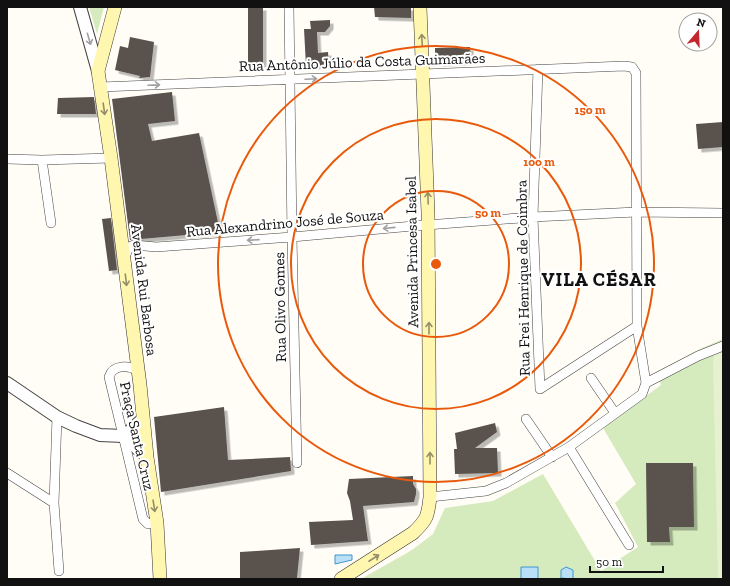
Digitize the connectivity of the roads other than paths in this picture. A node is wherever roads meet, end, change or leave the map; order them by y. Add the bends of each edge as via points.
1 (80, 7) edge
2 (115, 7) edge
3 (289, 7) edge
4 (420, 7) edge
5 (538, 69) junction
6 (98, 71) junction
7 (423, 73) junction
8 (290, 80) junction
9 (101, 87) junction
10 (111, 158) junction
11 (7, 159) edge
12 (42, 160) junction
13 (636, 212) junction
14 (723, 213) edge
15 (533, 217) junction
16 (51, 223) dead end
17 (428, 225) junction
18 (292, 237) junction
19 (124, 261) junction
20 (637, 326) junction
21 (723, 346) edge
22 (138, 371) junction
23 (591, 378) dead end
24 (7, 383) edge
25 (646, 383) junction
26 (615, 413) junction
27 (56, 417) junction
28 (142, 419) junction
29 (526, 419) dead end
30 (123, 436) junction
31 (569, 447) junction
32 (146, 457) junction
33 (552, 458) junction
34 (297, 463) dead end
35 (7, 473) edge
36 (430, 497) junction
37 (54, 503) junction
38 (157, 523) junction
39 (629, 544) dead end
40 (59, 571) dead end
41 (160, 579) edge
42 (341, 579) edge

1 -> 6 street, Avenida Rui Barbosa
2 - 6 main road
3 - 8 street, Rua Olivo Gomes
7 -> 4 main road, Avenida Princesa Isabel
5 - 7 street, Rua Antônio Júlio da Costa Guimarães
5 - 13 street, Rua Antônio Júlio da Costa Guimarães via 624,66 632,68 636,73
5 - 15 street, Rua Frei Henrique de Coimbra
6 - 9 main road, Avenida Rui Barbosa
8 -> 7 street, Rua Antônio Júlio da Costa Guimarães
17 -> 7 main road, Avenida Princesa Isabel
9 -> 8 street, Rua Antônio Júlio da Costa Guimarães
8 - 18 street, Rua Olivo Gomes
9 -> 10 main road, Avenida Rui Barbosa
10 - 12 street
10 - 19 main road, Avenida Rui Barbosa
11 - 12 street
12 - 16 street
13 - 14 street, Rua Alexandrino José de Souza
13 - 15 street, Rua Alexandrino José de Souza
13 - 20 street
15 - 17 street, Rua Alexandrino José de Souza
15 - 20 street, Rua Frei Henrique de Coimbra via 540,389
17 -> 18 street, Rua Alexandrino José de Souza
36 -> 17 main road, Avenida Princesa Isabel
18 -> 19 street, Rua Alexandrino José de Souza via 156,247 134,245 126,251
18 - 34 street, Rua Olivo Gomes
19 -> 22 main road, Avenida Rui Barbosa
20 - 25 street
21 - 25 street
22 - 28 main road, Avenida Rui Barbosa
22 - 30 street, Praça Santa Cruz via 128,367 115,368 109,377
23 - 26 street
24 - 27 street
25 - 26 street via 642,394
26 - 31 street
27 - 30 street via 100,435
27 - 37 street
28 - 30 street
28 - 32 main road, Avenida Rui Barbosa
29 - 33 street
30 - 32 street
30 - 38 street, Praça Santa Cruz via 143,519 148,524
31 - 33 street
31 - 39 street
32 -> 38 main road, Avenida Rui Barbosa
33 - 36 street via 486,491
35 - 37 street
42 -> 36 main road, Avenida Princesa Isabel via 423,524 428,515
37 - 40 street
38 - 41 main road, Avenida Rui Barbosa

